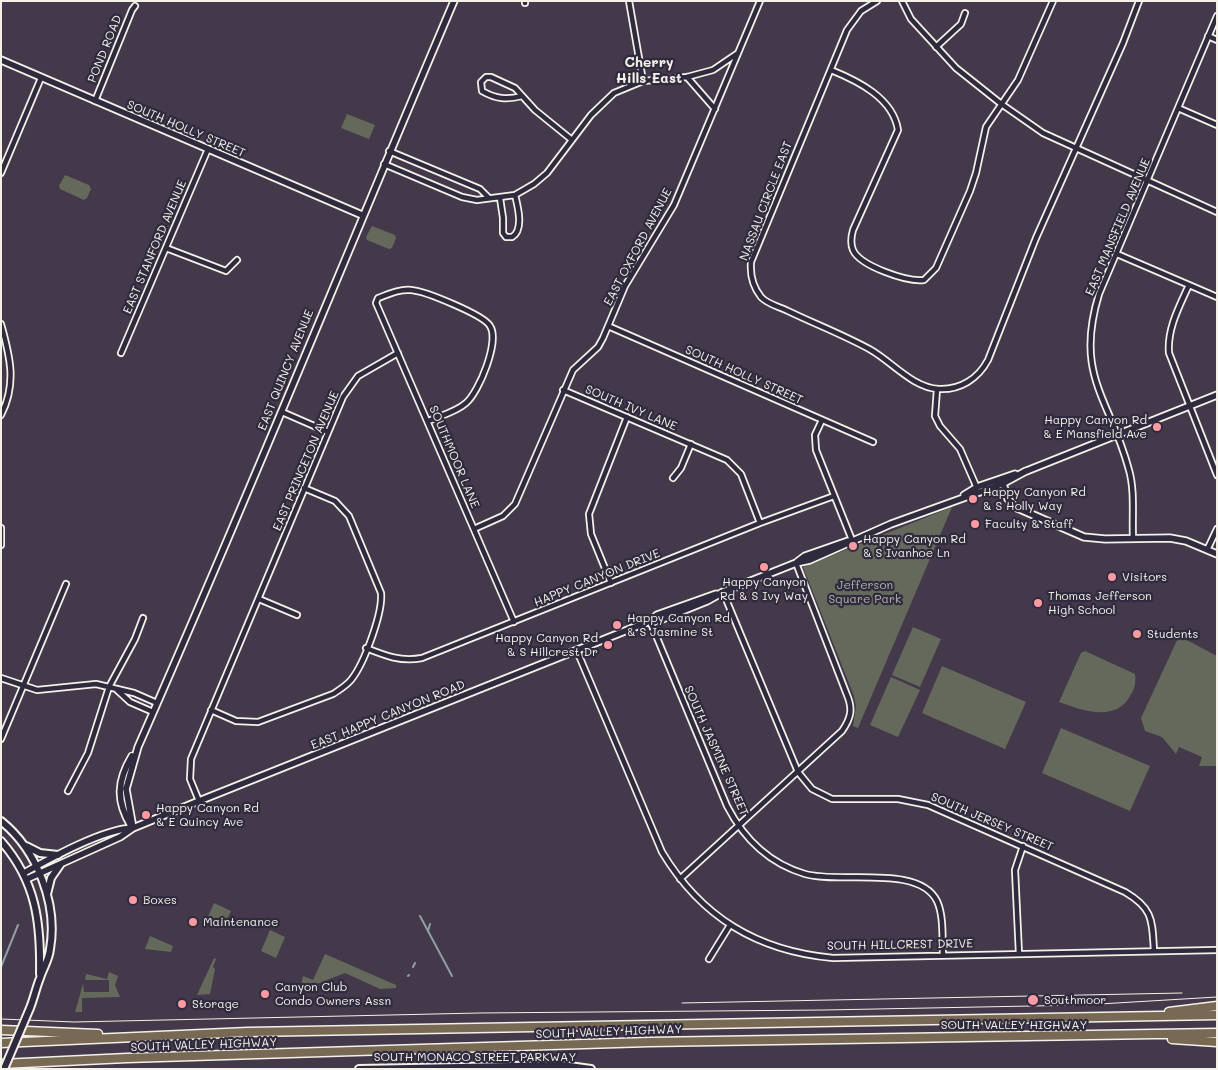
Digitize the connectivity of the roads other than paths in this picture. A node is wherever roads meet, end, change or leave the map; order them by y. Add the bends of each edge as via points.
1 (454, 1) edge
2 (629, 1) edge
3 (760, 1) edge
4 (877, 1) edge
5 (902, 1) edge
6 (1053, 1) edge
7 (1139, 1) edge
8 (135, 6) dead end
9 (965, 13) dead end
10 (1217, 16) edge
11 (1208, 36) junction
12 (1217, 40) edge
13 (936, 47) junction
14 (739, 52) junction
15 (1, 60) edge
16 (832, 70) junction
17 (687, 77) junction
18 (41, 78) junction
19 (643, 81) junction
20 (522, 96) junction
21 (95, 101) junction
22 (1000, 104) junction
23 (1178, 108) junction
24 (715, 109) junction
25 (1217, 125) edge
26 (572, 140) junction
27 (208, 149) junction
28 (1076, 149) junction
29 (389, 151) junction
30 (384, 164) junction
31 (1, 173) edge
32 (1148, 181) junction
33 (515, 195) junction
34 (488, 197) junction
35 (500, 198) junction
36 (1217, 212) edge
37 (362, 215) junction
38 (166, 248) junction
39 (1117, 254) junction
40 (237, 260) dead end
41 (1189, 285) junction
42 (1217, 297) edge
43 (1, 324) edge
44 (608, 326) junction
45 (122, 353) dead end
46 (398, 353) junction
47 (936, 389) junction
48 (563, 390) junction
49 (1217, 395) edge
50 (1191, 405) junction
51 (282, 412) junction
52 (1, 415) edge
53 (627, 417) junction
54 (822, 420) junction
55 (428, 421) junction
56 (328, 432) junction
57 (1117, 435) junction
58 (873, 442) dead end
59 (692, 444) junction
60 (1217, 475) edge
61 (673, 478) dead end
62 (1001, 481) junction
63 (304, 488) junction
64 (978, 490) junction
65 (834, 496) junction
66 (760, 523) junction
67 (1, 528) edge
68 (474, 529) junction
69 (1217, 529) edge
70 (1133, 538) junction
71 (852, 540) junction
72 (1, 545) edge
73 (1207, 550) junction
74 (1217, 554) edge
75 (796, 563) junction
76 (611, 583) junction
77 (66, 584) dead end
78 (722, 592) junction
79 (259, 599) junction
80 (297, 616) dead end
81 (143, 618) dead end
82 (650, 621) junction
83 (514, 622) junction
84 (366, 648) junction
85 (577, 651) junction
86 (1, 678) edge
87 (22, 686) junction
88 (109, 687) junction
89 (117, 690) junction
90 (157, 703) junction
91 (211, 710) junction
92 (153, 712) junction
93 (1, 739) edge
94 (798, 772) junction
95 (68, 791) dead end
96 (199, 801) junction
97 (1, 821) edge
98 (738, 827) junction
99 (132, 828) junction
100 (1, 841) edge
101 (21, 842) junction
102 (1024, 846) junction
103 (58, 855) junction
104 (60, 865) junction
105 (37, 869) junction
106 (26, 876) junction
107 (680, 880) junction
108 (47, 898) junction
109 (730, 925) junction
110 (1217, 950) edge
111 (1154, 951) junction
112 (943, 954) junction
113 (1019, 954) junction
114 (709, 959) dead end
115 (40, 978) junction
116 (1217, 1006) edge
117 (1217, 1015) edge
118 (1125, 1018) junction
119 (1, 1030) edge
120 (1217, 1033) edge
121 (160, 1035) junction
122 (1120, 1036) junction
123 (1217, 1042) edge
124 (1, 1043) edge
125 (1, 1064) edge
126 (562, 1067) edge
127 (407, 1068) edge
128 (4, 1069) edge
129 (359, 1069) edge
130 (591, 1069) edge

1 - 29 street, EAST QUINCY AVENUE
2 - 19 street
3 - 14 street, EAST OXFORD AVENUE
4 - 16 street, NASSAU CIRCLE EAST via 850,23
5 - 13 street via 911,19
6 - 22 street via 1024,68
7 - 28 street
8 - 21 street, POND ROAD
9 - 13 street via 961,24
10 - 11 street, EAST MANSFIELD AVENUE
11 - 12 street
11 - 23 street, EAST MANSFIELD AVENUE
13 - 22 street
14 - 17 street via 713,70
14 - 24 street, EAST OXFORD AVENUE
15 - 18 street, SOUTH HOLLY STREET
16 - 22 street via 863,84 893,115 898,130 853,230 853,252 864,262 914,282 924,280 936,268 973,182 986,127
16 - 47 street, NASSAU CIRCLE EAST via 751,262 752,280 763,299 870,349 921,385
17 - 19 street
17 - 24 street
18 - 21 street, SOUTH HOLLY STREET
18 - 31 street
19 - 26 street via 604,101
20 - 20 street via 515,88 490,77 481,82 482,91 498,98
20 - 26 street
21 - 27 street, SOUTH HOLLY STREET
22 - 28 street via 1043,133
23 - 25 street
23 - 32 street, EAST MANSFIELD AVENUE
24 - 44 street, EAST OXFORD AVENUE via 674,205 625,286
26 - 33 street via 546,173
27 - 37 street, SOUTH HOLLY STREET
27 - 38 street, EAST STANFORD AVENUE
28 - 32 street
28 - 47 street via 985,366 963,385
29 - 30 street, EAST QUINCY AVENUE
29 - 34 street via 480,189
30 - 34 street via 462,197 477,200
30 - 37 street, EAST QUINCY AVENUE
32 - 36 street
32 - 39 street, EAST MANSFIELD AVENUE
33 - 35 street
33 - 35 street via 519,222 517,233 512,238 503,233
34 - 35 street
37 - 51 street, EAST QUINCY AVENUE
38 - 40 street via 226,271
38 - 45 street, EAST STANFORD AVENUE
39 - 41 street
39 - 57 street, EAST MANSFIELD AVENUE via 1094,311 1089,350 1095,381
41 - 42 street
41 - 50 street via 1173,323 1168,345
43 - 52 street via 12,376 11,392
44 - 48 street, EAST OXFORD AVENUE via 598,347 575,367
44 - 54 street, SOUTH HOLLY STREET
46 - 55 street, SOUTHMOOR LANE
46 - 55 street, SOUTHMOOR LANE via 376,300 402,290 418,291 482,318 494,333 493,346 472,396 460,407
46 - 56 street, EAST PRINCETON AVENUE via 368,369 350,385
47 - 64 street via 935,416 960,449
48 - 53 street, SOUTH IVY LANE
48 - 68 street, EAST OXFORD AVENUE via 515,504 503,516
49 - 50 street, EAST HAPPY CANYON ROAD
50 - 57 street, EAST HAPPY CANYON ROAD
50 - 60 street
51 - 56 street
51 - 90 street, EAST QUINCY AVENUE
53 - 59 street, SOUTH IVY LANE
53 - 76 street via 589,514 591,534
54 - 58 street, SOUTH HOLLY STREET
54 - 65 street via 816,435 816,450
55 - 68 street, SOUTHMOOR LANE
56 - 63 street, EAST PRINCETON AVENUE
57 - 62 street, EAST HAPPY CANYON ROAD
57 - 70 street, EAST MANSFIELD AVENUE via 1132,481
59 - 61 street
59 - 66 street, SOUTH IVY LANE via 727,460 741,474
62 - 64 street, EAST HAPPY CANYON ROAD
62 - 70 street via 1015,507 1070,532 1096,538
63 - 79 street, EAST PRINCETON AVENUE
63 - 84 street via 334,501 349,516 378,583 382,600 380,611
64 - 71 street, EAST HAPPY CANYON ROAD
65 - 66 street, HAPPY CANYON DRIVE
65 - 71 street
66 - 76 street, HAPPY CANYON DRIVE
67 - 72 street
68 - 83 street, SOUTHMOOR LANE
69 - 73 street
70 - 73 street via 1180,540
71 - 75 street, EAST HAPPY CANYON ROAD via 805,556
73 - 74 street
75 - 78 street, EAST HAPPY CANYON ROAD
75 - 94 street via 851,705 851,717 842,731
76 - 83 street, HAPPY CANYON DRIVE
77 - 87 street
78 - 82 street, EAST HAPPY CANYON ROAD via 665,612
78 - 94 street, SOUTH JERSEY STREET
79 - 80 street
79 - 91 street, EAST PRINCETON AVENUE
81 - 88 street
82 - 85 street, EAST HAPPY CANYON ROAD
82 - 98 street, SOUTH JASMINE STREET
83 - 84 street, HAPPY CANYON DRIVE via 414,659 392,658
84 - 91 street via 354,675 333,694 258,722 236,721
85 - 96 street, EAST HAPPY CANYON ROAD
85 - 107 street, SOUTH HILLCREST DRIVE via 656,839
86 - 87 street
87 - 88 street via 45,691 85,684
87 - 93 street
88 - 89 street
88 - 95 street via 92,744
89 - 90 street
89 - 92 street via 130,702
90 - 92 street, EAST QUINCY AVENUE
91 - 96 street, EAST PRINCETON AVENUE via 190,764 190,779
92 - 99 street, EAST QUINCY AVENUE via 138,747 126,789
94 - 98 street
94 - 102 street, SOUTH JERSEY STREET via 812,789 832,799 908,800 940,809
96 - 99 street, EAST HAPPY CANYON ROAD
97 - 101 main road
98 - 107 street
98 - 112 street, SOUTH JASMINE STREET via 766,855 799,872 821,877 895,878 922,887 937,900 940,909
99 - 103 street, EAST HAPPY CANYON ROAD via 114,831
99 - 104 street, EAST HAPPY CANYON ROAD via 120,837
100 - 106 main road
101 - 103 main road via 36,852
101 - 105 main road
102 - 111 street, SOUTH JERSEY STREET via 1125,892 1142,903 1151,918
102 - 113 street via 1015,870
103 - 105 street, EAST HAPPY CANYON ROAD
104 - 105 street, EAST HAPPY CANYON ROAD
104 - 108 main road via 51,878
105 - 106 street, EAST HAPPY CANYON ROAD
105 - 108 main road
106 - 115 main road via 39,926
107 - 109 street, SOUTH HILLCREST DRIVE
108 - 115 main road via 51,947
109 - 112 street, SOUTH HILLCREST DRIVE via 776,948 810,955 852,958
109 - 114 street
110 - 111 street, SOUTH HILLCREST DRIVE
111 - 113 street, SOUTH HILLCREST DRIVE
112 - 113 street, SOUTH HILLCREST DRIVE
115 - 128 main road, bridge
116 - 118 highway
117 - 118 highway, SOUTH VALLEY HIGHWAY
118 - 121 highway, SOUTH VALLEY HIGHWAY
119 - 121 highway
120 - 122 highway, SOUTH VALLEY HIGHWAY
121 - 124 highway, SOUTH VALLEY HIGHWAY
122 - 123 highway
122 - 125 highway, SOUTH VALLEY HIGHWAY via 931,1036 630,1043
126 - 127 main road, SOUTH MONACO STREET PARKWAY
126 - 130 main road, SOUTH MONACO STREET PARKWAY
127 - 129 main road, SOUTH MONACO STREET PARKWAY

